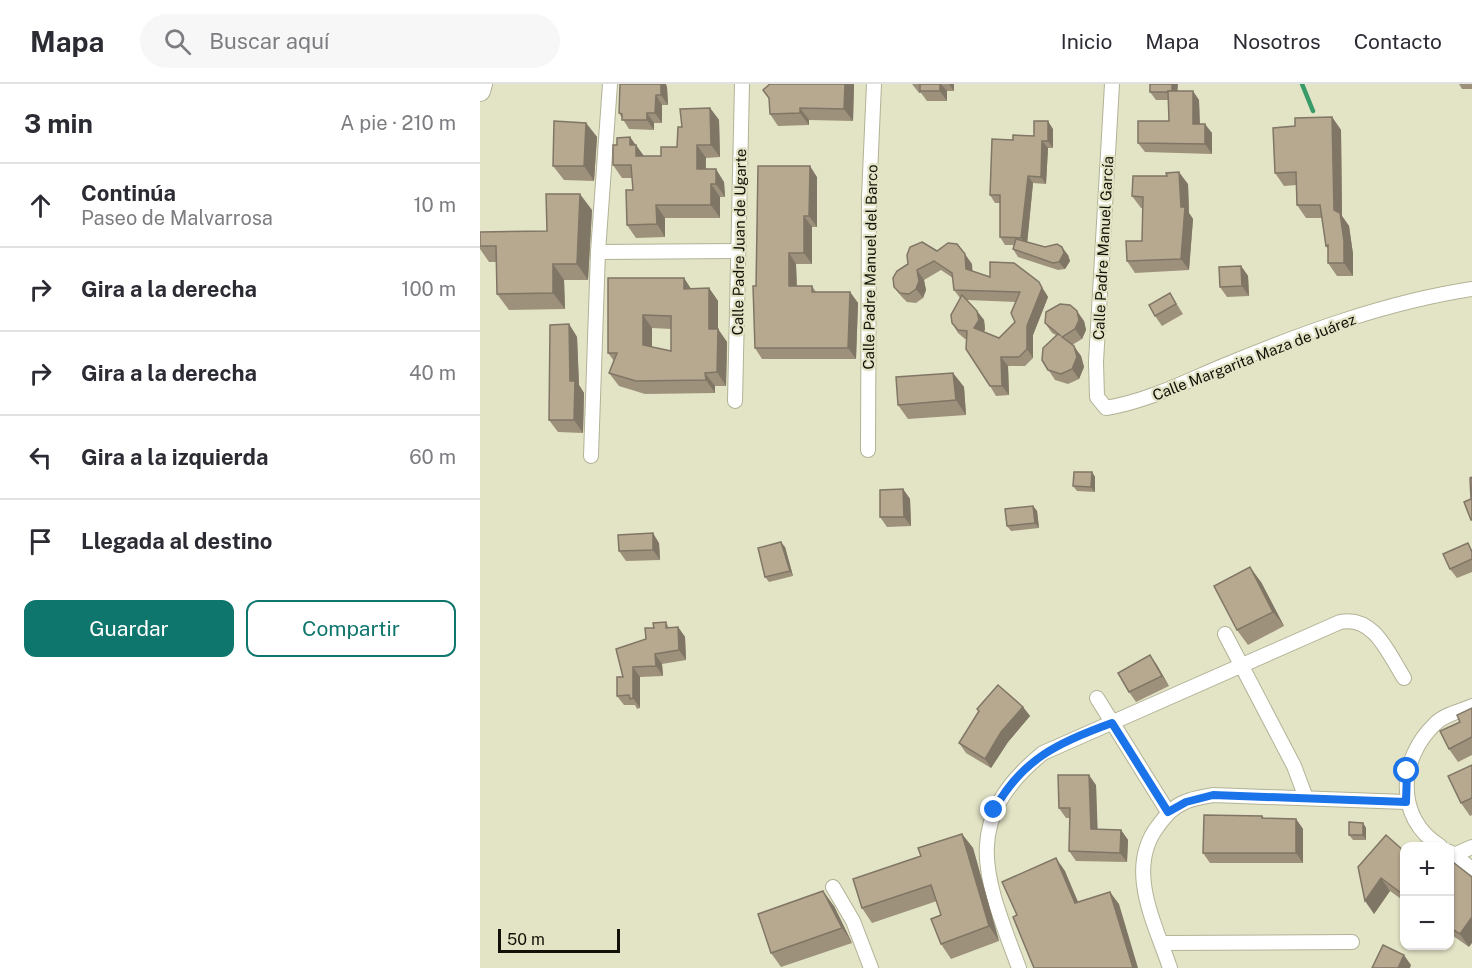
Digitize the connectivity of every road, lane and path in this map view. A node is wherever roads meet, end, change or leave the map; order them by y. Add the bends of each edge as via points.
1 (482, 84) edge
2 (610, 84) edge
3 (742, 84) edge
4 (874, 84) edge
5 (1112, 84) edge
6 (480, 91) edge
7 (738, 251) junction
8 (598, 252) junction
9 (1472, 289) edge
10 (735, 400) dead end
11 (1106, 408) joint
12 (868, 450) dead end
13 (591, 456) dead end
14 (1225, 634) dead end
15 (1242, 664) junction
16 (1404, 678) dead end
17 (1097, 698) dead end
18 (1472, 706) edge
19 (1112, 723) junction
20 (1306, 798) junction
21 (1406, 802) junction
22 (1168, 812) junction
23 (1435, 842) edge
24 (1472, 846) edge
25 (1454, 853) edge
26 (1454, 856) edge
27 (1472, 869) edge
28 (833, 886) dead end
29 (1352, 942) dead end
30 (1161, 943) junction
31 (872, 968) edge
32 (1019, 968) edge
33 (1170, 968) edge

1 - 6 main road
2 - 8 street
3 - 7 street, Calle Padre Juan de Ugarte
4 - 12 street, Calle Padre Manuel del Barco via 869,198
5 - 11 street, Calle Padre Manuel García via 1096,370 1097,397
7 - 8 street
7 - 10 street, Calle Padre Juan de Ugarte
8 - 13 street
9 - 11 street, Calle Margarita Maza de Juárez via 1409,301 1283,343 1167,391
14 - 15 street
15 - 16 street via 1340,622 1356,620 1371,629
15 - 19 street
15 - 20 street
17 - 19 street
18 - 21 street via 1436,722 1417,745 1407,771
19 - 22 street
19 - 32 street via 1043,753 1006,788 994,810 986,846 986,870
20 - 21 street
20 - 22 street via 1213,795
21 - 23 street via 1421,830
22 - 30 street via 1152,834 1143,870 1146,899
24 - 25 street
26 - 27 street
28 - 31 street via 853,921
29 - 30 street
30 - 33 street

